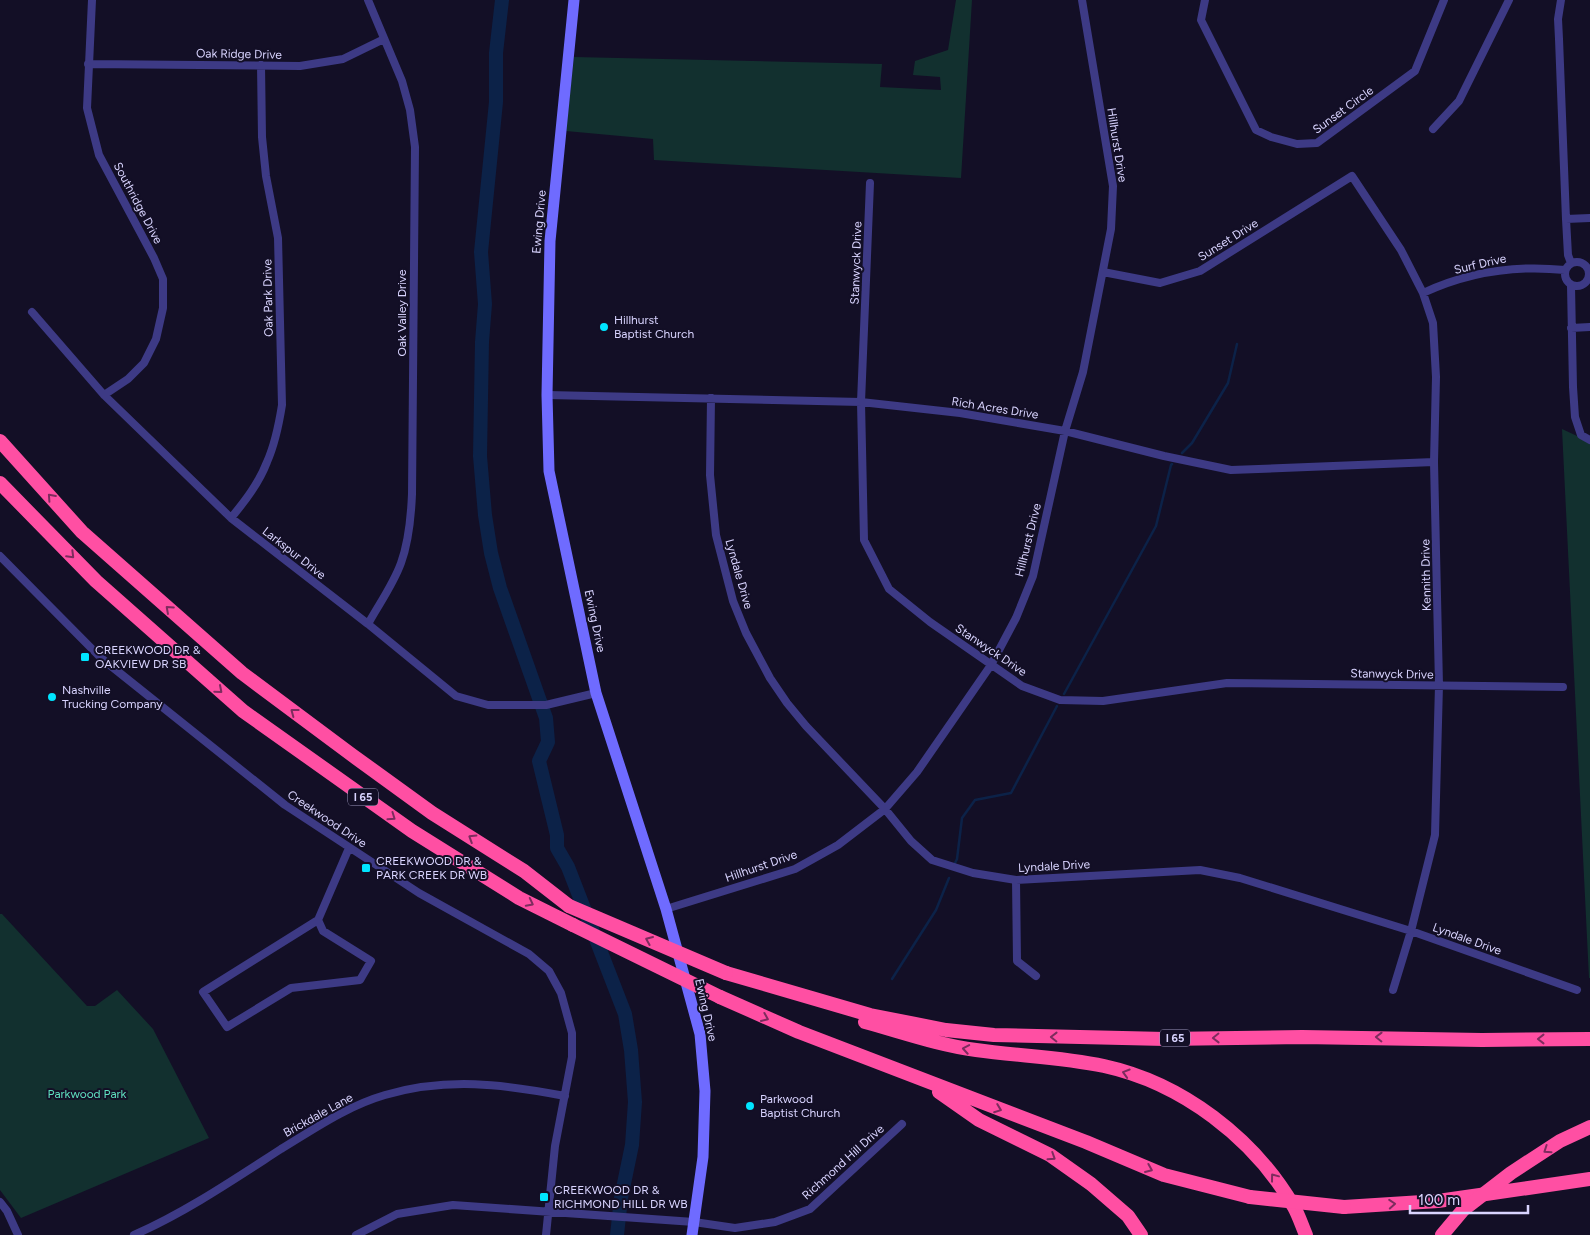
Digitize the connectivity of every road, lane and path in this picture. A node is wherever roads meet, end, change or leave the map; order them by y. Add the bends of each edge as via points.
1 (92, 0) edge
2 (368, 0) edge
3 (574, 0) edge
4 (1082, 0) edge
5 (1206, 0) edge
6 (1444, 0) edge
7 (1509, 0) edge
8 (1561, 0) edge
9 (384, 39) junction
10 (88, 64) junction
11 (261, 66) junction
12 (1433, 129) dead end
13 (1352, 176) joint
14 (870, 183) dead end
15 (1590, 218) edge
16 (1566, 219) junction
17 (1568, 266) junction
18 (1103, 272) junction
19 (1571, 286) junction
20 (1423, 293) junction
21 (32, 312) dead end
22 (1590, 327) edge
23 (1571, 328) junction
24 (104, 395) junction
25 (547, 395) junction
26 (711, 398) junction
27 (861, 402) junction
28 (1065, 431) junction
29 (1590, 440) edge
30 (0, 441) edge
31 (1434, 462) junction
32 (0, 483) edge
33 (231, 518) junction
34 (0, 556) edge
35 (368, 624) junction
36 (992, 665) junction
37 (1440, 685) junction
38 (1563, 687) dead end
39 (596, 692) junction
40 (885, 809) junction
41 (349, 848) junction
42 (1016, 880) junction
43 (666, 909) junction
44 (318, 920) junction
45 (1411, 931) junction
46 (1036, 976) dead end
47 (766, 985) junction
48 (1393, 990) dead end
49 (1577, 990) dead end
50 (1590, 1039) edge
51 (920, 1080) junction
52 (565, 1096) junction
53 (902, 1124) dead end
54 (1590, 1127) edge
55 (1590, 1179) edge
56 (0, 1202) edge
57 (548, 1210) junction
58 (694, 1222) junction
59 (18, 1235) edge
60 (134, 1235) edge
61 (356, 1235) edge
62 (546, 1235) edge
63 (692, 1235) edge
64 (1141, 1235) edge
65 (1306, 1235) edge
66 (1442, 1235) edge

1 - 10 street, Southridge Drive
2 - 9 street, Oak Valley Drive
3 - 25 main road, Ewing Drive via 550,240
4 - 18 street, Hillhurst Drive via 1113,186 1111,229
5 - 6 street, Sunset Circle via 1201,20 1256,130 1297,144 1317,143 1415,72
7 - 12 street via 1459,101
8 - 16 street via 1558,19
9 - 11 street, Oak Ridge Drive via 344,59 300,66
9 - 35 street, Oak Valley Drive via 402,81 415,147 412,494 410,528 401,563
10 - 11 street, Oak Ridge Drive
10 - 24 street, Southridge Drive via 87,108 99,155 163,280 163,308 156,339 144,363
11 - 33 street, Oak Park Drive via 262,137 278,238 282,405 268,462 254,488
13 - 18 street, Sunset Drive via 1200,271 1160,282
13 - 20 street, Kennith Drive via 1401,250
14 - 27 street, Stanwyck Drive
15 - 16 street
16 - 17 street
17 - 19 street via 1565,278
17 - 19 street via 1583,263 1590,274 1584,284
17 - 20 street, Surf Drive via 1495,270
18 - 28 street, Hillhurst Drive via 1082,372
19 - 23 street
20 - 31 street, Kennith Drive via 1433,323 1436,376
21 - 24 street, Larkspur Drive
22 - 23 street
23 - 29 street via 1575,417 1581,435
24 - 33 street, Larkspur Drive
25 - 26 street, Rich Acres Drive
25 - 39 main road, Ewing Drive via 549,471
26 - 27 street, Rich Acres Drive
26 - 40 street, Lyndale Drive via 710,475 716,535 736,609 746,633 787,703
27 - 28 street, Rich Acres Drive via 960,413
27 - 36 street, Stanwyck Drive via 864,540 889,589
28 - 31 street, Rich Acres Drive via 1231,470
28 - 36 street, Hillhurst Drive via 1033,576
47 -> 30 highway, I 65, bridge via 726,973 570,906 524,871 352,756 242,673 82,532
31 - 37 street, Kennith Drive
32 -> 51 highway, I 65, bridge via 96,581 243,711 412,832 519,898 720,997
33 - 35 street, Larkspur Drive
34 - 41 street, Creekwood Drive via 101,658 285,805
35 - 39 street, Larkspur Drive via 456,696 488,705 546,705
36 - 37 street, Stanwyck Drive via 1022,686 1060,700 1103,701 1227,683
36 - 40 street, Hillhurst Drive via 916,772
37 - 38 street, Stanwyck Drive
37 - 45 street, Kennith Drive via 1435,835
39 - 43 main road, Ewing Drive
40 - 42 street, Lyndale Drive via 911,841 932,860 972,873
40 - 43 street, Hillhurst Drive via 838,845 795,869
41 - 44 street
41 - 52 street, Creekwood Drive via 419,893 529,954 549,971 561,993 572,1033 572,1057
42 - 45 street, Lyndale Drive via 1200,870 1240,878
42 - 46 street via 1017,960
43 - 58 main road, Ewing Drive via 700,1034 705,1091 703,1157
44 - 44 street via 323,931 371,961 360,980 291,988 227,1028 203,992
45 - 48 street, Kennith Drive
45 - 49 street, Lyndale Drive
50 -> 47 highway, I 65 via 994,1035 946,1030 870,1015
65 -> 47 highway via 1284,1191 1258,1157 1216,1120 1171,1091 1138,1076 1104,1066 943,1045 846,1017
51 -> 55 highway, I 65, bridge via 1164,1175 1250,1197 1344,1207 1438,1200
51 -> 64 highway via 979,1120 1050,1155 1128,1216
52 - 57 street, Creekwood Drive via 555,1146
52 - 60 street, Brickdale Lane via 487,1084 447,1084 385,1095 334,1116 197,1203
53 - 58 street, Richmond Hill Drive via 810,1209 775,1222 735,1228
54 -> 66 highway, bridge via 1560,1141 1511,1173 1463,1210
56 - 59 street
57 - 58 street, Richmond Hill Drive
57 - 61 street, Richmond Hill Drive via 453,1205 397,1214
57 - 62 street, Creekwood Drive
58 - 63 main road, Ewing Drive

